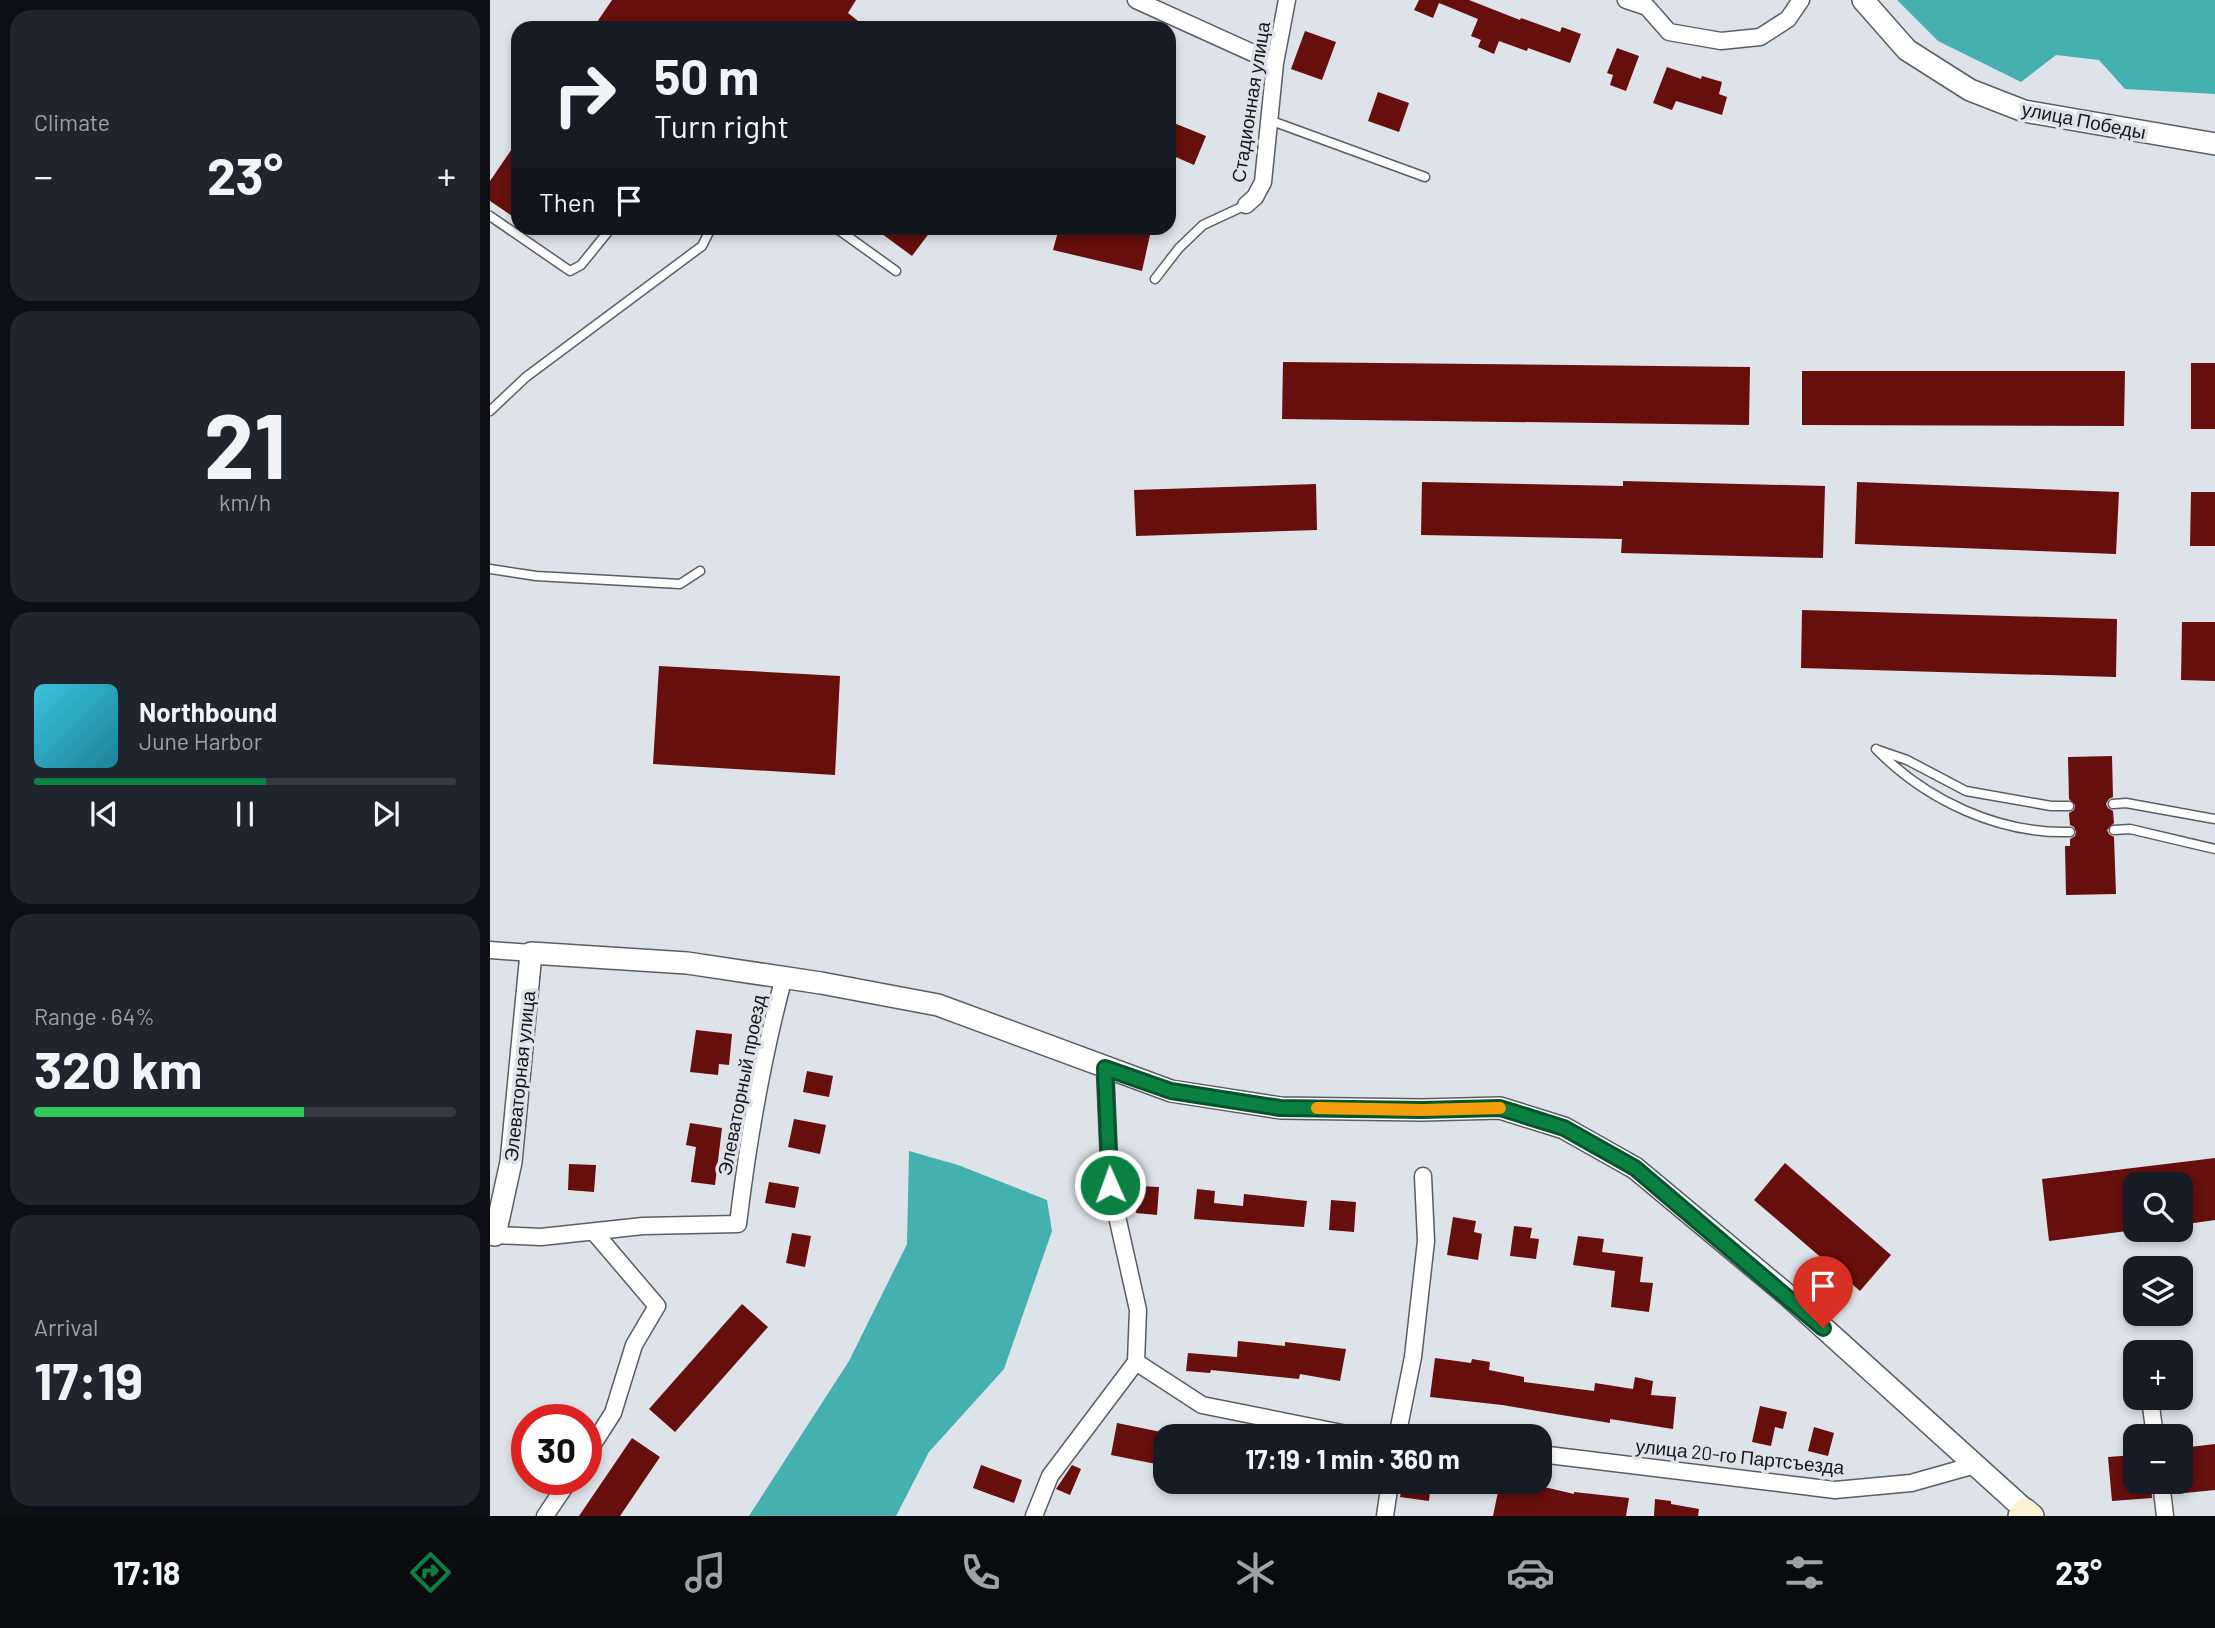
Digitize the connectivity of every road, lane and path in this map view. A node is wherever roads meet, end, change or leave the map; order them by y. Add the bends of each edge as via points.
1 (1136, 0) edge
2 (1287, 0) edge
3 (1626, 0) edge
4 (1801, 0) edge
5 (1863, 0) edge
6 (1275, 63) junction
7 (1269, 120) junction
8 (2215, 144) edge
9 (1424, 177) dead end
10 (1245, 205) joint
11 (490, 216) edge
12 (511, 230) edge
13 (518, 235) edge
14 (605, 235) edge
15 (708, 235) edge
16 (846, 235) edge
17 (896, 271) dead end
18 (1155, 279) dead end
19 (490, 411) edge
20 (490, 569) edge
21 (700, 571) dead end
22 (2113, 804) dead end
23 (2069, 806) dead end
24 (2215, 819) edge
25 (2114, 830) dead end
26 (2070, 832) dead end
27 (2215, 849) edge
28 (490, 950) edge
29 (531, 953) junction
30 (784, 977) junction
31 (1105, 1068) junction
32 (1423, 1176) dead end
33 (594, 1232) junction
34 (492, 1234) edge
35 (1136, 1362) junction
36 (1297, 1424) edge
37 (1400, 1424) edge
38 (602, 1429) edge
39 (1552, 1455) edge
40 (1975, 1465) junction
41 (1388, 1494) edge
42 (2162, 1494) edge
43 (559, 1495) edge
44 (2026, 1514) edge
45 (545, 1516) edge
46 (1034, 1516) edge
47 (1385, 1516) edge
48 (2165, 1516) edge

1 - 6 street
2 - 6 street, Стадионная улица
3 - 4 street via 1647,7 1669,32 1721,41 1760,37 1788,19
5 - 8 street, улица Победы via 1907,50 1970,90 2024,111
6 - 7 street, Стадионная улица
7 - 9 lane
7 - 10 street, Стадионная улица via 1263,182
10 - 18 lane via 1203,225
11 - 12 lane
13 - 14 lane via 570,271 581,265
15 - 19 lane via 702,246 526,377
16 - 17 lane
20 - 21 lane via 680,584
22 - 24 lane
23 - 26 lane via 1966,791 1876,749 1910,778 1964,811 2003,824
25 - 27 lane via 2130,829
28 - 29 street
29 - 30 street via 687,963
29 - 34 street, Элеваторная улица via 511,1162
30 - 31 street via 938,1005
30 - 33 street, Элеваторный проезд via 748,1137 738,1224
31 - 35 street via 1110,1185 1139,1310
31 - 40 street via 1171,1091 1280,1108 1500,1108 1564,1128 1635,1168 1785,1293
32 - 37 street via 1424,1254 1413,1357
33 - 34 street, Элеваторный проезд via 541,1237
33 - 38 street via 657,1306 634,1345 612,1413
35 - 36 street via 1202,1405
35 - 46 street via 1050,1476
39 - 40 street, улица 20-го Партсъезда via 1835,1490 1911,1483
40 - 44 street
41 - 47 street
42 - 48 street
43 - 45 street

